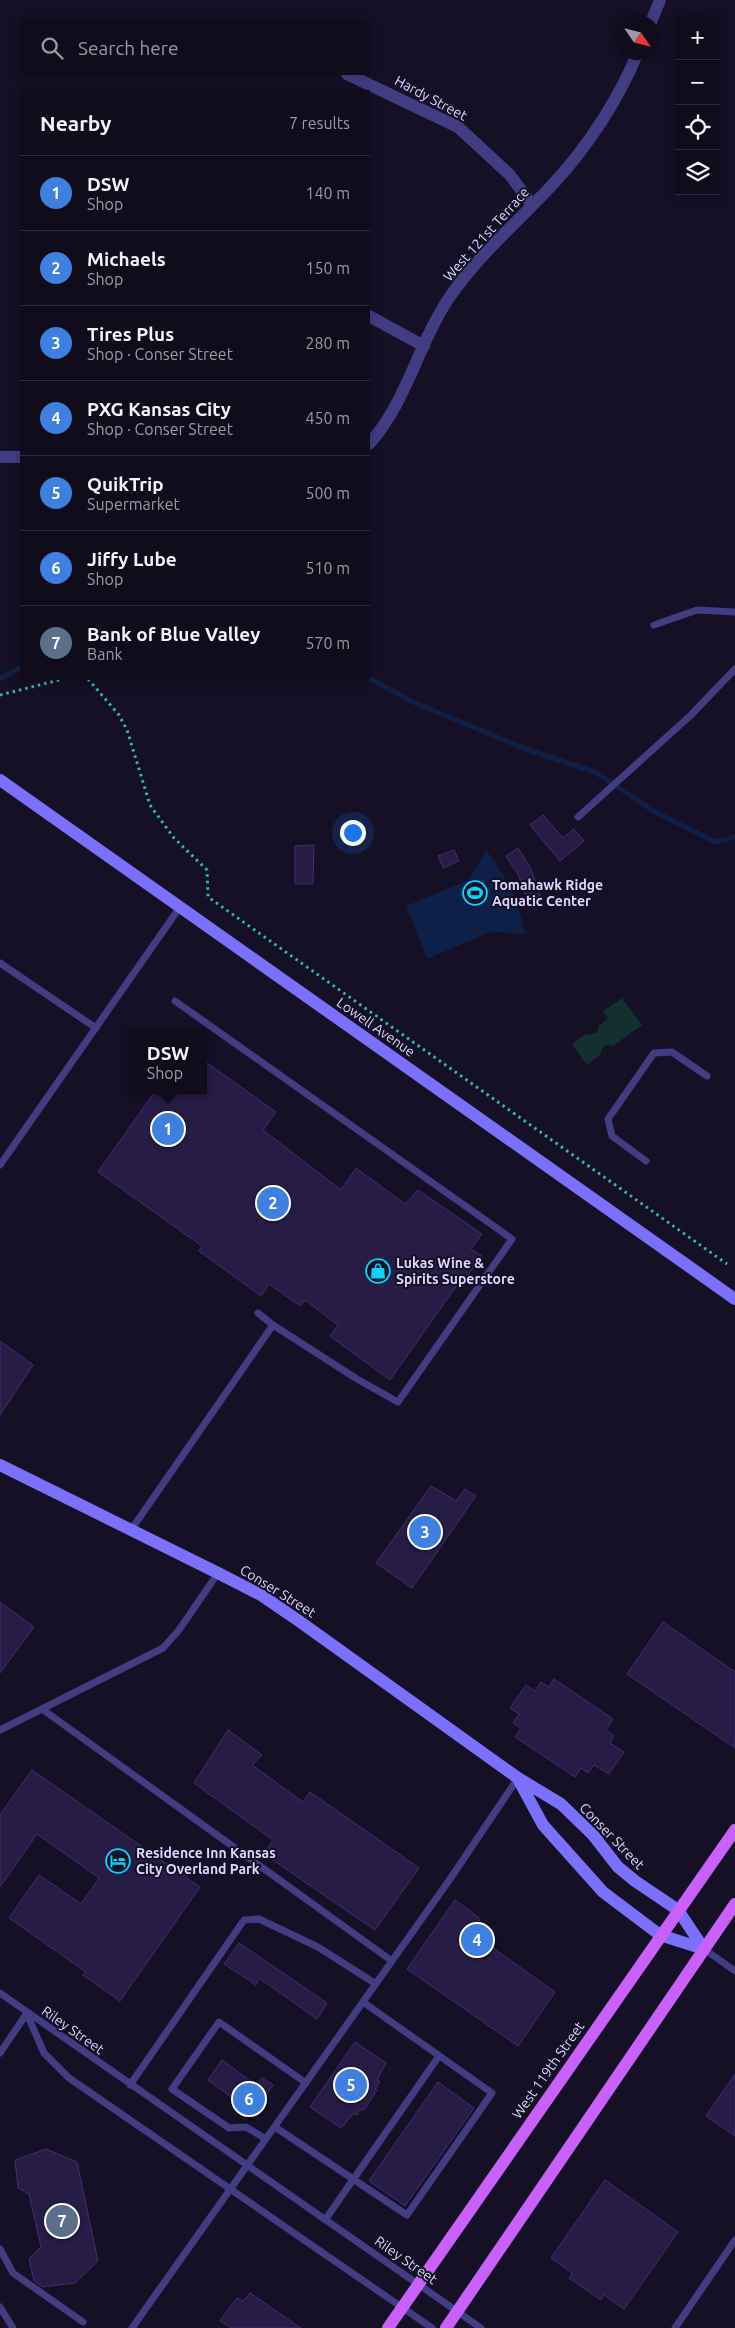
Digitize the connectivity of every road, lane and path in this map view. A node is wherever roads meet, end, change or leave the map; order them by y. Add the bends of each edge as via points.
1 (656, 1) edge
2 (653, 15) edge
3 (634, 60) edge
4 (349, 75) edge
5 (532, 205) junction
6 (370, 317) edge
7 (424, 346) junction
8 (370, 443) edge
9 (0, 457) edge
10 (20, 457) edge
11 (735, 612) edge
12 (654, 625) dead end
13 (735, 669) edge
14 (59, 680) edge
15 (89, 680) edge
16 (0, 695) edge
17 (0, 780) edge
18 (578, 817) dead end
19 (180, 907) junction
20 (0, 963) edge
21 (175, 1001) dead end
22 (96, 1028) junction
23 (707, 1076) dead end
24 (646, 1161) dead end
25 (0, 1165) edge
26 (726, 1264) dead end
27 (735, 1299) edge
28 (258, 1313) dead end
29 (273, 1325) junction
30 (0, 1465) edge
31 (131, 1530) junction
32 (218, 1573) junction
33 (42, 1709) junction
34 (0, 1730) edge
35 (518, 1778) junction
36 (735, 1830) edge
37 (735, 1904) edge
38 (678, 1910) junction
39 (660, 1936) junction
40 (704, 1949) junction
41 (392, 1961) junction
42 (735, 1972) edge
43 (376, 1984) junction
44 (0, 1993) edge
45 (363, 2002) junction
46 (27, 2013) junction
47 (0, 2053) edge
48 (440, 2056) junction
49 (306, 2083) junction
50 (130, 2085) junction
51 (275, 2127) junction
52 (266, 2139) junction
53 (248, 2166) junction
54 (353, 2180) junction
55 (231, 2190) junction
56 (326, 2220) junction
57 (734, 2242) edge
58 (0, 2249) edge
59 (418, 2284) junction
60 (0, 2307) edge
61 (402, 2307) junction
62 (458, 2311) junction
63 (82, 2322) dead end
64 (13, 2328) edge
65 (132, 2328) edge
66 (388, 2328) edge
67 (432, 2328) edge
68 (446, 2328) edge
69 (482, 2328) edge
70 (675, 2328) edge

1 - 2 street
3 - 5 street, West 121st Terrace via 574,160
4 - 5 street, Hardy Street via 458,127 510,175
5 - 7 street, West 121st Terrace via 461,281
6 - 7 street
7 - 8 street, West 121st Terrace via 395,407
9 - 10 street
11 - 12 lane via 697,610
13 - 18 lane via 691,715
14 - 16 path
15 - 26 path via 119,715 127,730 150,805 174,838 207,870 208,897
17 - 19 street, Lowell Avenue
19 - 22 lane
19 - 27 street, Lowell Avenue
20 - 22 lane
21 - 29 lane via 512,1239 398,1402
22 - 25 lane
23 - 24 lane via 672,1052 654,1053 608,1120 612,1136
28 - 29 lane
29 - 31 lane
30 - 31 street, Conser Street
31 - 32 street, Conser Street
32 - 33 lane via 163,1648
32 - 35 street, Conser Street via 261,1595 292,1616
33 - 34 lane
33 - 41 lane
35 - 38 street, Conser Street via 561,1804 624,1872
35 - 39 street, Conser Street via 543,1825 586,1874 603,1892
35 - 41 lane
36 - 38 main road, West 119th Street
37 - 40 main road
38 - 39 main road, West 119th Street
38 - 40 street, Conser Street
39 - 40 street, Conser Street
39 - 59 main road, West 119th Street
40 - 42 lane
40 - 62 main road
41 - 43 lane
43 - 45 lane
43 - 50 lane via 318,1947 259,1919 244,1920
44 - 46 lane
45 - 48 lane
45 - 49 lane
46 - 47 lane
46 - 50 lane, Riley Street
46 - 55 lane, Riley Street via 44,2053 69,2078
48 - 54 lane
48 - 54 lane via 492,2093 413,2207 407,2215
49 - 51 lane
49 - 52 lane via 219,2022 172,2089 229,2128 246,2127
50 - 53 lane, Riley Street
51 - 52 lane
51 - 54 lane
52 - 53 lane
53 - 55 lane
53 - 56 lane, Riley Street
54 - 56 lane
55 - 61 lane, Riley Street
55 - 65 lane
56 - 59 lane, Riley Street
57 - 70 lane
58 - 63 lane via 12,2273
59 - 61 main road, West 119th Street
59 - 62 lane, Riley Street
60 - 64 lane
61 - 66 main road, West 119th Street
61 - 67 lane, Riley Street
62 - 68 main road
62 - 69 lane, Riley Street

